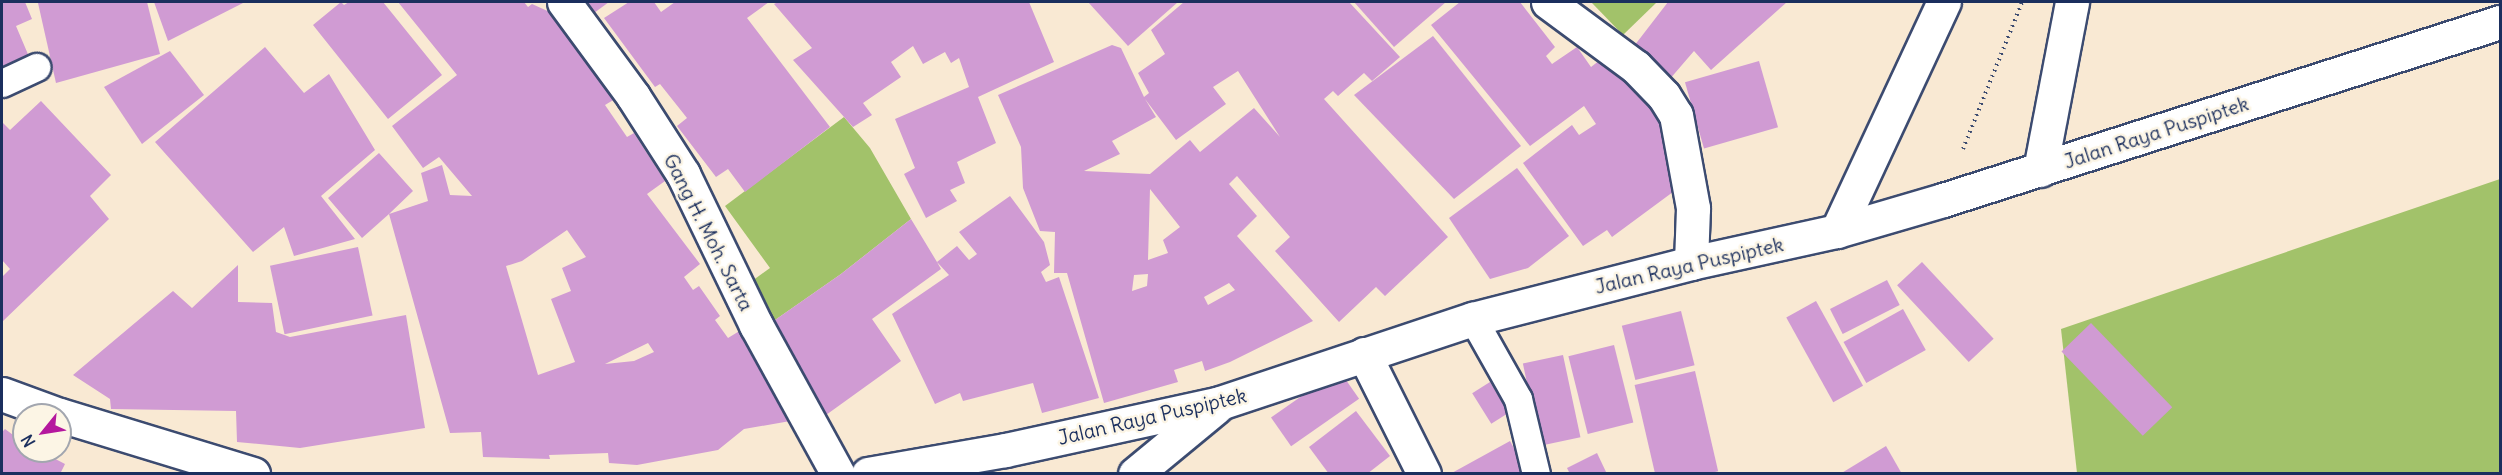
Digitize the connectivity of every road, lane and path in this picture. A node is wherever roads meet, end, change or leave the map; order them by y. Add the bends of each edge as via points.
1 (564, 2) edge
2 (1548, 2) edge
3 (1944, 2) edge
4 (2022, 2) edge
5 (2073, 2) edge
6 (2500, 22) edge
7 (36, 67) dead end
8 (2, 82) edge
9 (2040, 170) junction
10 (1943, 200) junction
11 (1837, 231) junction
12 (1691, 263) junction
13 (1473, 319) junction
14 (1364, 354) junction
15 (2, 394) edge
16 (27, 403) edge
17 (1220, 403) junction
18 (72, 419) edge
19 (253, 474) edge
20 (838, 474) edge
21 (868, 474) edge
22 (1135, 474) edge
23 (1424, 474) edge
24 (1536, 474) edge

1 - 20 street, Gang H. Moh. Sarta via 633,96 683,174 756,325
2 - 12 street via 1636,67 1676,115 1693,208
3 - 11 street
4 - 10 path
5 - 9 street
6 - 9 street, Jalan Raya Puspiptek
7 - 8 lane
9 - 10 street, Jalan Raya Puspiptek
10 - 11 street, Jalan Raya Puspiptek
11 - 12 street, Jalan Raya Puspiptek
12 - 13 street, Jalan Raya Puspiptek
13 - 14 street, Jalan Raya Puspiptek
13 - 24 lane via 1518,399
14 - 17 street, Jalan Raya Puspiptek
14 - 23 street
15 - 16 street
17 - 21 street, Jalan Raya Puspiptek via 1005,450
17 - 22 street
18 - 19 street

